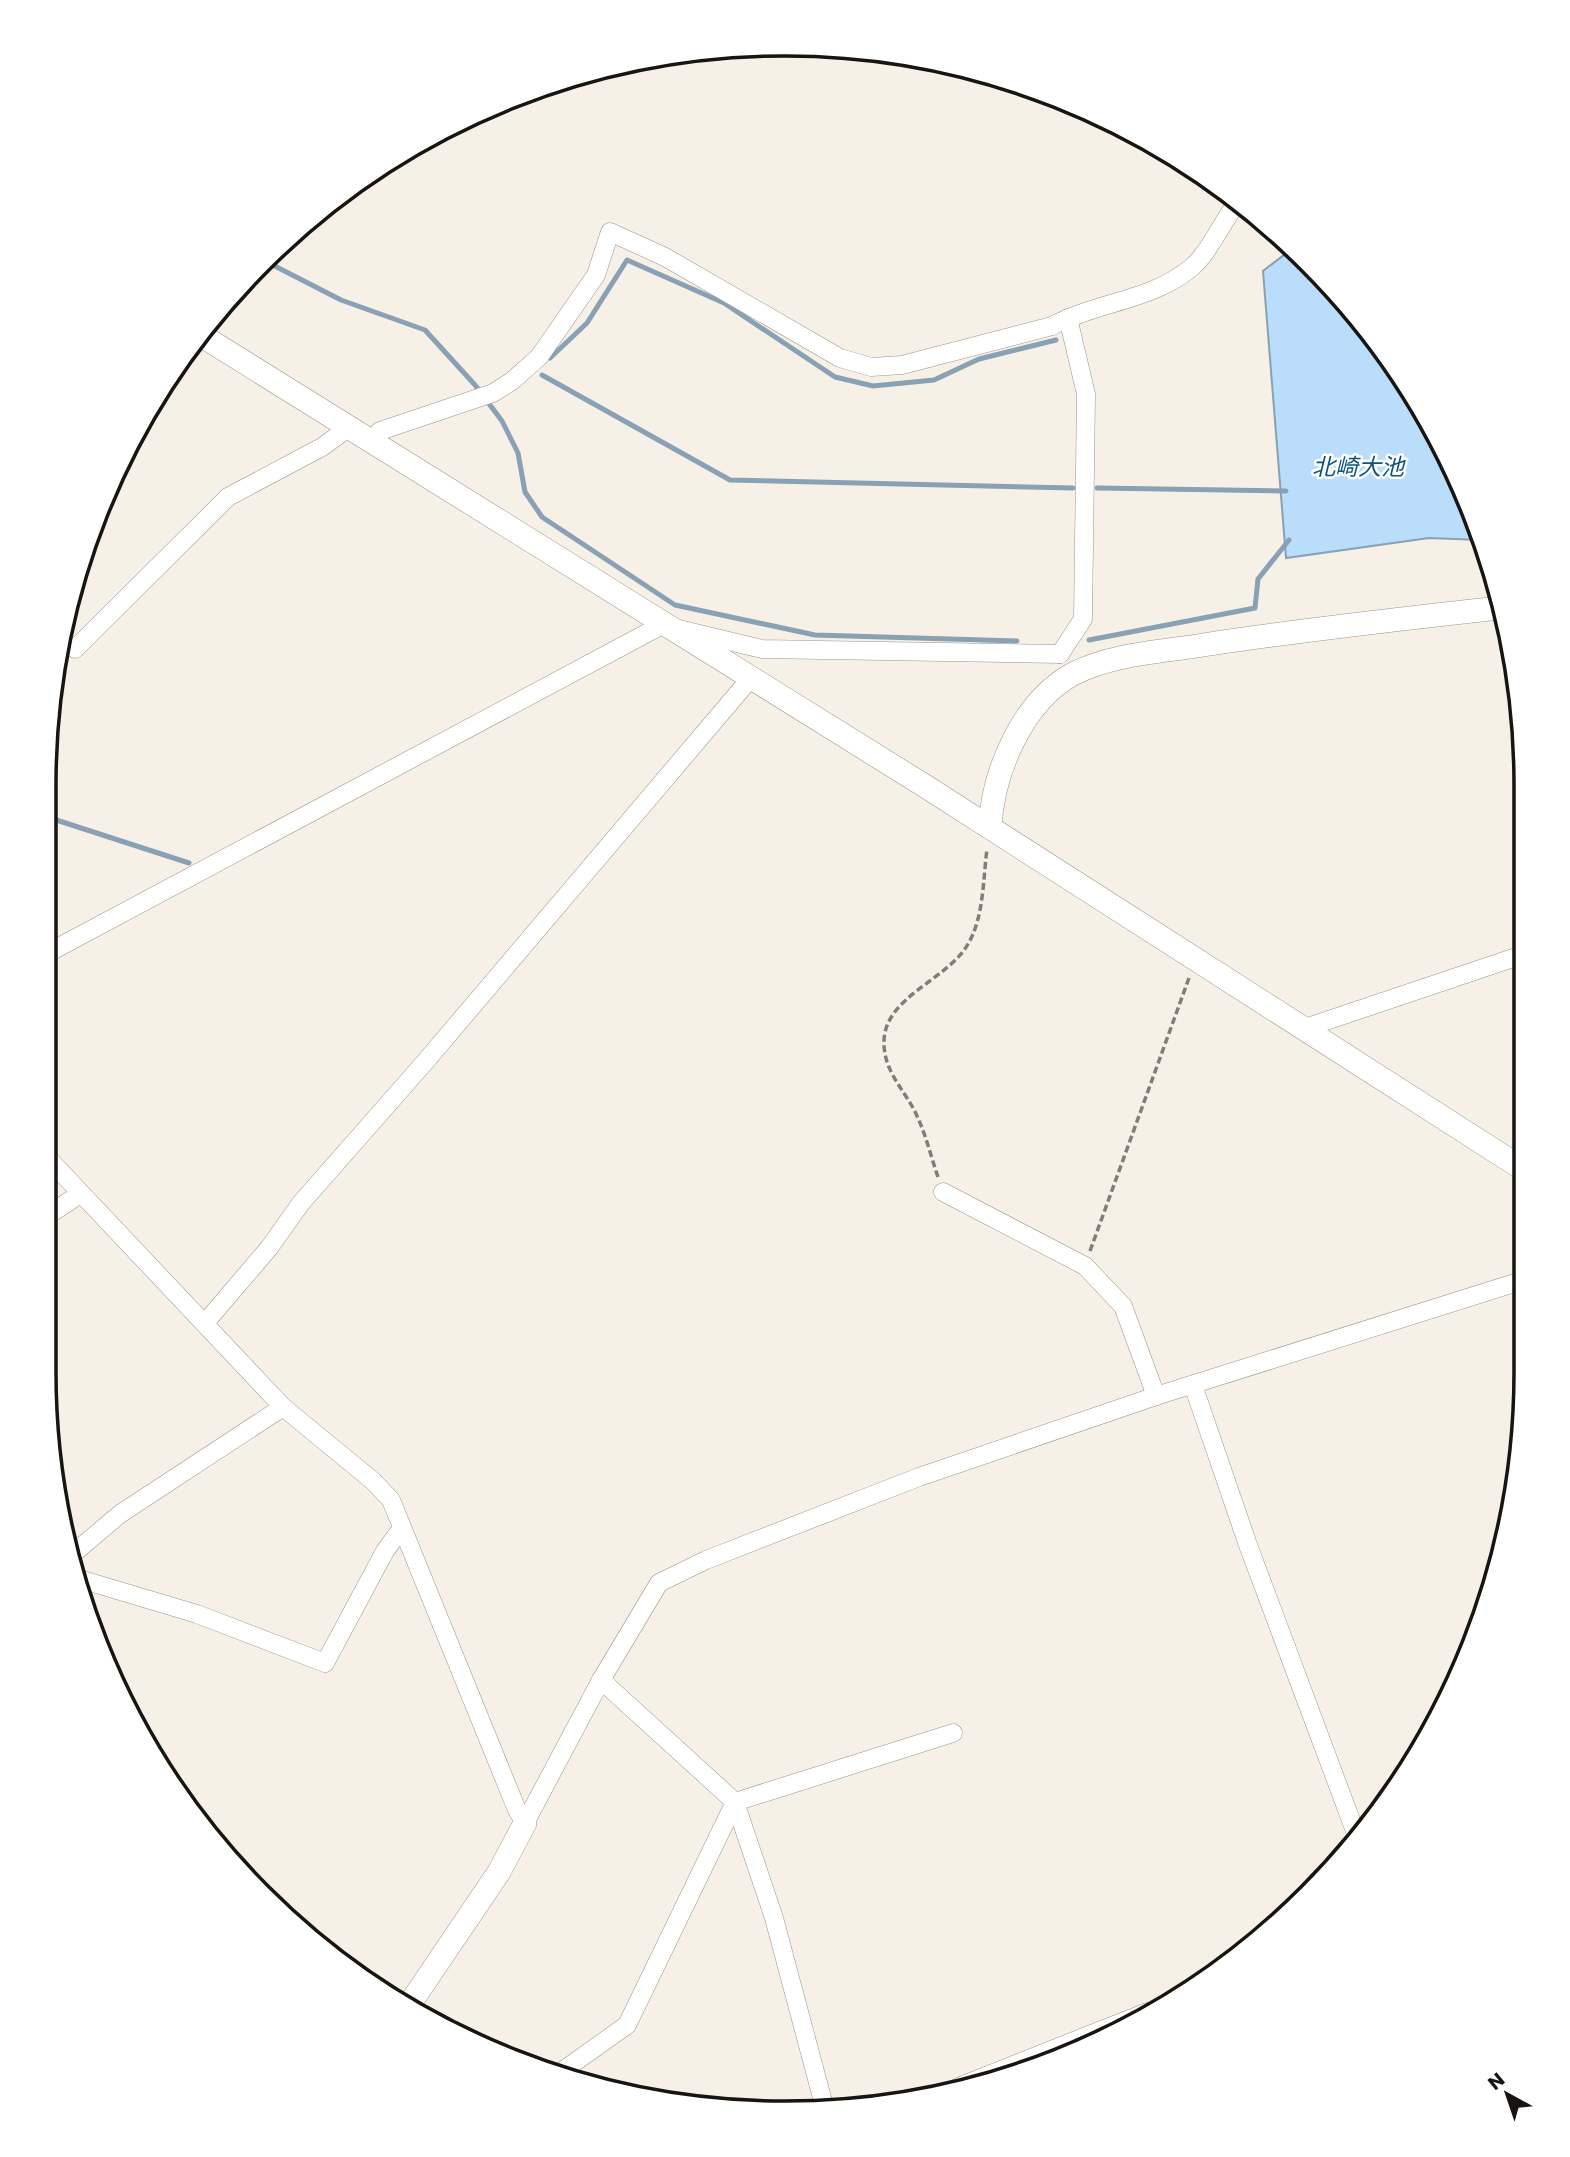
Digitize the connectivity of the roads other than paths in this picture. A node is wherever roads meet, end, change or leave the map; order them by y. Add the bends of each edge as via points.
1 (1232, 209) edge
2 (1068, 318) junction
3 (208, 340) edge
4 (345, 426) junction
5 (370, 442) junction
6 (1492, 609) edge
7 (662, 625) junction
8 (75, 649) dead end
9 (1060, 654) junction
10 (1074, 674) junction
11 (750, 679) junction
12 (990, 827) junction
13 (56, 949) edge
14 (1514, 958) edge
15 (1302, 1029) junction
16 (1514, 1163) edge
17 (56, 1167) edge
18 (943, 1192) road end
19 (80, 1194) junction
20 (56, 1210) edge
21 (1514, 1282) edge
22 (205, 1323) junction
23 (1193, 1385) junction
24 (1156, 1396) junction
25 (283, 1407) junction
26 (402, 1528) junction
27 (78, 1549) edge
28 (87, 1581) edge
29 (601, 1680) junction
30 (953, 1732) dead end
31 (735, 1802) junction
32 (525, 1823) junction
33 (1354, 1827) edge
34 (413, 1998) edge
35 (1080, 2039) edge
36 (1038, 2055) edge
37 (568, 2067) edge
38 (822, 2099) edge

1 - 2 street via 1193,267 1146,294
2 - 5 street via 902,365 872,367 839,358 665,257 610,232 596,275 539,357 485,396 380,430
2 - 9 street via 1086,394 1083,619
3 - 4 street
4 - 5 street
4 - 8 street via 322,447 229,497
5 - 7 street
6 - 10 street via 1287,631 1133,656
7 - 9 street via 762,649
7 - 11 street
7 - 13 street
9 - 10 street
10 - 12 street via 1036,704 1023,723 999,778
11 - 12 street
11 - 22 street via 301,1203 270,1248
12 - 15 street
14 - 15 street
15 - 16 street
17 - 19 street
18 - 24 street via 1085,1266 1123,1306
19 - 20 street
19 - 22 street
21 - 23 street
22 - 25 street
23 - 24 street
23 - 33 street
24 - 29 street via 919,1477 706,1560 659,1583
25 - 26 street via 373,1481 391,1500
25 - 27 street via 120,1514
26 - 28 street via 325,1663 197,1614
26 - 32 street
29 - 31 street
29 - 32 street
30 - 31 street
31 - 37 street via 627,2025
31 - 38 street via 774,1918
32 - 34 street via 499,1872
35 - 36 street

